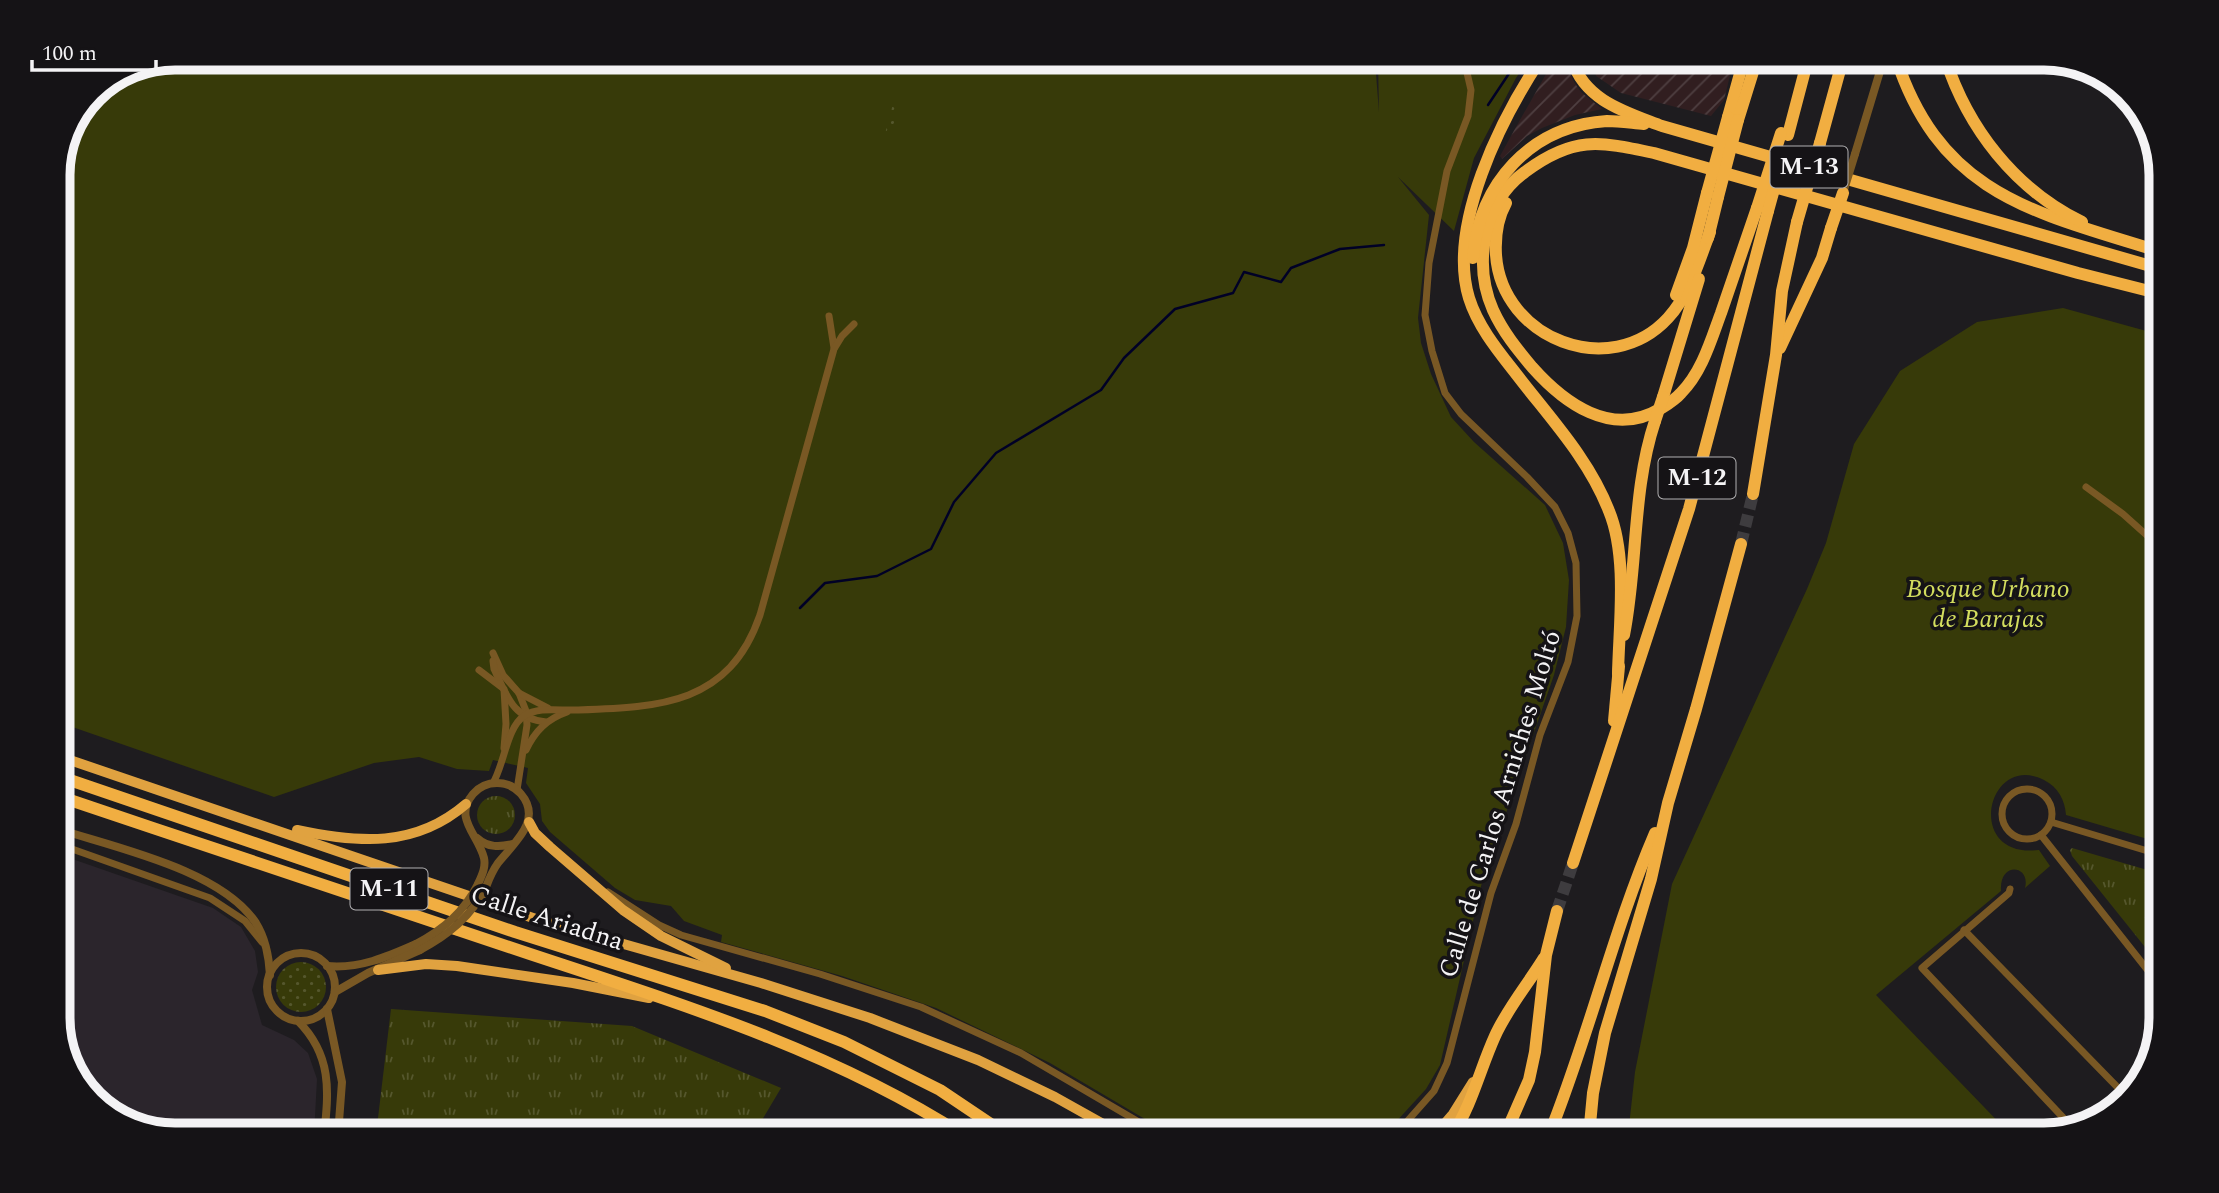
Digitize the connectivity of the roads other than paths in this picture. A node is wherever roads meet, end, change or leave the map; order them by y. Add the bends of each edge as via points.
1 (1467, 70) edge
2 (1534, 70) edge
3 (1576, 70) edge
4 (1742, 70) edge
5 (1753, 70) edge
6 (1804, 70) edge
7 (1840, 70) edge
8 (1880, 70) edge
9 (1900, 70) edge
10 (1949, 70) edge
11 (1733, 118) junction
12 (1662, 126) junction
13 (1537, 162) junction
14 (1843, 193) joint
15 (1713, 195) junction
16 (1763, 209) junction
17 (1710, 232) junction
18 (2131, 243) junction
19 (2149, 248) edge
20 (2149, 266) edge
21 (2078, 273) junction
22 (2149, 291) edge
23 (2149, 298) edge
24 (829, 316) dead end
25 (853, 324) dead end
26 (1488, 335) junction
27 (1608, 347) junction
28 (834, 349) junction
29 (1776, 355) junction
30 (2086, 487) dead end
31 (1753, 494) tunnel mouth
32 (2149, 537) edge
33 (1741, 544) tunnel mouth
34 (494, 669) junction
35 (1618, 674) junction
36 (504, 689) junction
37 (519, 693) junction
38 (552, 710) junction
39 (576, 710) junction
40 (525, 715) junction
41 (546, 722) junction
42 (1612, 741) junction
43 (522, 756) junction
44 (70, 760) edge
45 (503, 760) junction
46 (70, 780) edge
47 (493, 783) junction
48 (517, 790) junction
49 (70, 800) edge
50 (1668, 803) junction
51 (466, 804) junction
52 (258, 822) junction
53 (528, 822) junction
54 (2051, 822) junction
55 (70, 833) edge
56 (2041, 835) junction
57 (475, 837) junction
58 (513, 844) junction
59 (550, 847) junction
60 (70, 848) edge
61 (2149, 851) edge
62 (1573, 863) tunnel mouth
63 (482, 885) junction
64 (2010, 889) dead end
65 (1558, 911) tunnel mouth
66 (1964, 930) junction
67 (266, 947) junction
68 (418, 947) junction
69 (1546, 955) junction
70 (327, 966) junction
71 (378, 970) junction
72 (2149, 972) edge
73 (270, 975) junction
74 (761, 983) junction
75 (335, 992) junction
76 (672, 1003) junction
77 (327, 1009) junction
78 (298, 1021) junction
79 (1479, 1071) junction
80 (2120, 1090) edge
81 (2066, 1120) edge
82 (325, 1123) edge
83 (339, 1123) edge
84 (942, 1123) edge
85 (989, 1123) edge
86 (1102, 1123) edge
87 (1141, 1123) edge
88 (1406, 1123) edge
89 (1445, 1123) edge
90 (1459, 1123) edge
91 (1511, 1123) edge
92 (1554, 1123) edge
93 (1590, 1123) edge

1 - 88 street, Calle de Carlos Arniches Moltó via 1468,116 1447,171 1432,237 1425,303 1430,342 1445,393 1555,507 1576,563 1577,616 1568,662 1491,892 1447,1063 1434,1091
2 - 26 highway via 1490,152 1466,237 1469,298
3 - 12 highway via 1598,97
4 - 11 highway
5 - 11 highway, M-12
6 - 16 highway, M-12, bridge
7 - 29 highway, M-12, bridge via 1797,222 1782,291
8 - 14 street, bridge
9 - 18 highway via 1926,124 1979,180 2031,210
10 - 18 highway via 1973,121 2018,177 2067,214
11 - 15 highway, M-12, bridge
12 - 20 highway, M-13
12 - 26 highway via 1608,121 1566,129 1545,138 1514,162 1488,199 1475,240 1475,291
13 - 16 highway via 1513,180 1489,222 1483,246 1487,291 1502,328 1537,372 1573,405 1599,417 1644,416 1672,402 1686,387 1712,338
13 - 21 highway, M-13 via 1571,146 1594,143 1643,150
13 - 27 highway via 1516,187 1498,223 1497,263 1503,287 1527,321 1550,337 1574,345
14 - 29 highway, bridge via 1817,271
15 - 17 highway, M-12
15 - 27 highway via 1672,302 1651,325
16 - 42 highway, M-12 via 1689,509
17 - 27 highway via 1691,283 1667,319 1630,344
17 - 35 highway, M-12, bridge via 1641,484
18 - 19 highway
21 - 22 highway, M-13
21 - 23 highway
24 - 28 street
25 - 28 street
26 - 35 highway via 1577,454 1611,514 1618,560
28 - 39 street via 760,615 738,660 691,695 663,704
29 - 31 highway, M-12
30 - 32 street
33 - 50 highway
34 - 36 street
34 - 36 street via 479,670
34 - 37 street via 493,653 503,675
35 - 42 highway, M-12
36 - 40 street via 517,712
36 - 45 street
37 - 38 street
37 - 40 street
38 - 39 street
38 - 40 street
39 - 41 street
40 - 41 street
40 - 43 street
40 - 45 street via 513,731
41 - 43 street
42 - 62 highway, M-12
43 - 48 street
44 - 52 highway
45 - 47 street
46 - 85 highway, Calle Ariadna / M-11 via 515,932 765,1011 845,1041 940,1090
47 - 48 street
47 - 51 street via 478,789
48 - 53 street via 526,801
49 - 76 highway, Calle Ariadna / M-11
50 - 92 highway via 1637,875
50 - 93 highway via 1651,879 1605,1033
51 - 52 highway via 433,827 385,839 342,840
51 - 57 street via 467,826
52 - 74 highway via 539,920
53 - 58 street
53 - 59 highway
54 - 56 street
54 - 56 street via 2051,805 2040,792 2023,789 2008,798 2002,814 2008,830 2024,839
54 - 61 street
55 - 67 street via 203,879 250,916
56 - 72 street
57 - 58 street via 498,847
57 - 63 street via 484,862
58 - 63 street
59 - 74 highway via 590,884 661,936
59 - 87 street via 590,880 659,925 921,1007 1021,1053
60 - 67 street via 210,898 245,921
63 - 68 street, bridge via 465,918 444,937
64 - 66 street
65 - 69 highway
66 - 80 street
66 - 81 street via 1922,968
67 - 73 street
68 - 70 street via 365,964
68 - 71 street
69 - 79 highway via 1497,1032
69 - 91 highway via 1535,1052
70 - 73 street via 300,954 282,960
70 - 75 street
71 - 75 street
71 - 76 highway via 426,964 457,966
73 - 78 street via 268,991 273,1006
74 - 86 highway via 943,1045
75 - 77 street
76 - 84 highway, Calle Ariadna / M-11 via 808,1053
77 - 78 street via 314,1019
77 - 83 street via 342,1082
78 - 82 street via 315,1041 326,1072
79 - 89 highway
79 - 90 highway

